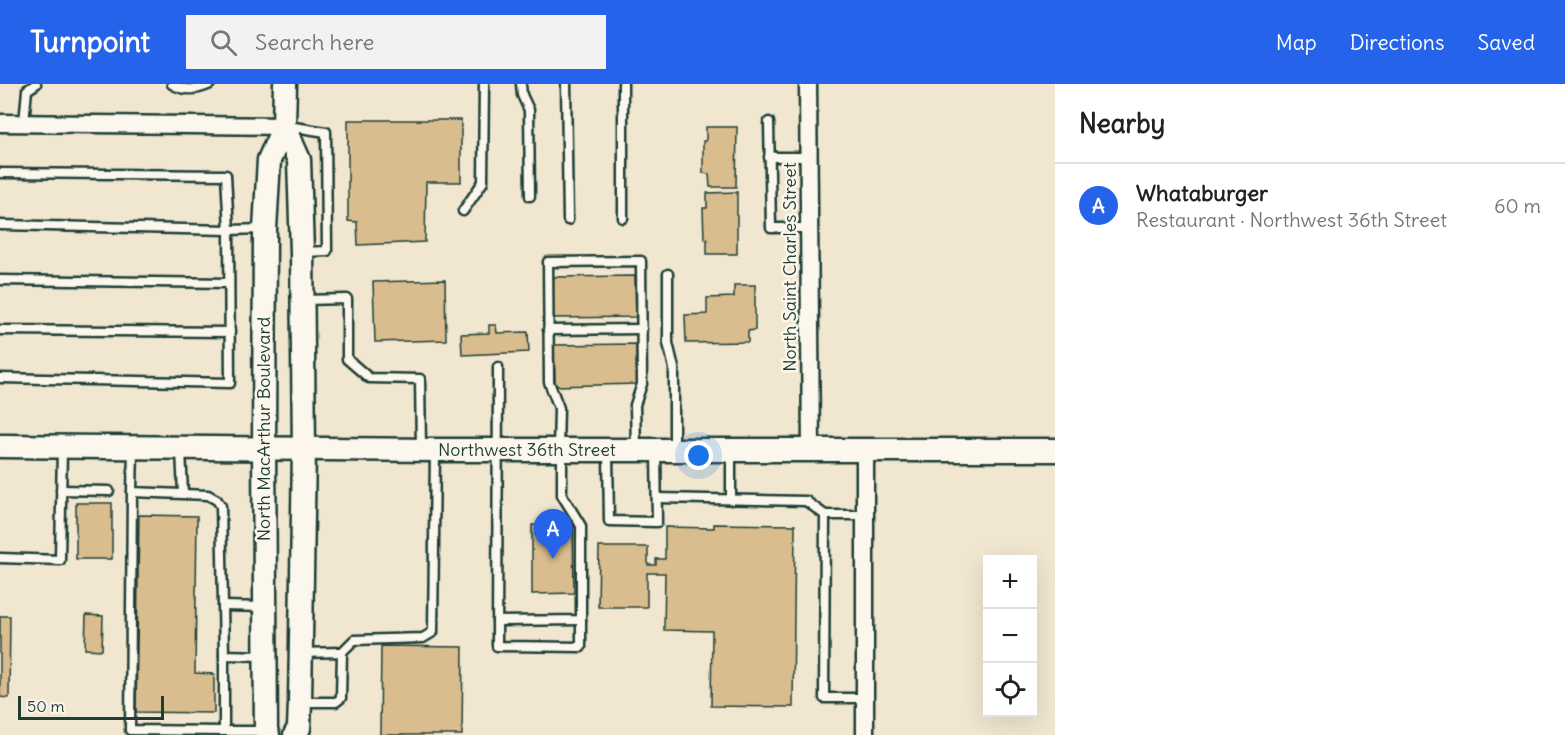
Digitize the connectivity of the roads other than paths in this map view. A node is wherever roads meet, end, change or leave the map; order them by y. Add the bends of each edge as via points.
1 (36, 84) edge
2 (172, 84) edge
3 (210, 84) edge
4 (285, 84) edge
5 (484, 84) edge
6 (521, 84) edge
7 (566, 84) edge
8 (623, 84) edge
9 (808, 84) edge
10 (769, 122) dead end
11 (0, 123) edge
12 (24, 123) junction
13 (284, 126) junction
14 (770, 158) junction
15 (809, 158) junction
16 (0, 173) edge
17 (530, 196) dead end
18 (464, 211) dead end
19 (623, 218) dead end
20 (568, 220) dead end
21 (0, 225) edge
22 (809, 228) junction
23 (265, 229) junction
24 (229, 230) junction
25 (302, 252) junction
26 (668, 274) dead end
27 (0, 280) edge
28 (229, 283) junction
29 (303, 300) junction
30 (642, 329) junction
31 (0, 330) edge
32 (548, 330) junction
33 (230, 332) junction
34 (498, 367) dead end
35 (0, 378) edge
36 (0, 446) edge
37 (62, 447) junction
38 (133, 448) junction
39 (181, 449) junction
40 (264, 449) junction
41 (304, 450) junction
42 (428, 450) junction
43 (498, 450) junction
44 (560, 450) junction
45 (608, 450) junction
46 (655, 450) junction
47 (731, 450) junction
48 (811, 450) junction
49 (865, 450) junction
50 (1055, 450) edge
51 (61, 490) junction
52 (109, 491) dead end
53 (132, 492) junction
54 (183, 494) junction
55 (657, 498) junction
56 (730, 500) junction
57 (825, 515) junction
58 (865, 516) junction
59 (0, 558) edge
60 (224, 606) junction
61 (264, 608) junction
62 (581, 620) junction
63 (497, 621) junction
64 (301, 652) junction
65 (342, 652) junction
66 (224, 655) junction
67 (264, 656) junction
68 (865, 698) junction
69 (300, 702) junction
70 (224, 731) junction
71 (267, 733) edge
72 (296, 735) edge
73 (865, 735) edge

1 - 12 lane via 27,90
2 - 3 lane via 180,89
4 - 13 main road, North MacArthur Boulevard
5 - 18 lane via 483,182
6 - 17 lane via 529,110
7 - 20 lane
8 - 19 lane
9 - 15 street, North Saint Charles Street
10 - 14 lane
11 - 12 street
12 - 13 street
13 - 23 main road, North MacArthur Boulevard via 269,160
13 - 25 main road, North MacArthur Boulevard via 299,160
13 - 25 lane via 326,132 327,251
14 - 15 lane
14 - 22 lane via 771,228
15 - 22 street, North Saint Charles Street
16 - 24 lane via 226,175
21 - 24 lane
22 - 48 street, North Saint Charles Street
23 - 24 lane
23 - 40 main road, North MacArthur Boulevard
24 - 28 lane
25 - 29 main road, North MacArthur Boulevard
26 - 46 lane via 668,343 674,368
27 - 28 lane
28 - 33 lane
29 - 41 main road, North MacArthur Boulevard
29 - 42 lane via 347,299 347,359 369,378 420,379
30 - 32 lane
30 - 32 lane via 642,261 606,261 548,262
30 - 46 lane via 642,384 635,405
31 - 33 lane
32 - 44 lane via 549,382 559,408
33 - 35 lane via 230,383
34 - 43 lane
36 - 37 main road, Northwest 36th Street
37 - 38 main road, Northwest 36th Street
37 - 51 lane
38 - 39 main road, Northwest 36th Street
38 - 53 lane
39 - 40 main road, Northwest 36th Street
39 - 54 lane
40 - 41 main road, Northwest 36th Street
40 - 61 main road, North MacArthur Boulevard
41 - 42 main road, Northwest 36th Street
41 - 64 main road, North MacArthur Boulevard
42 - 43 main road, Northwest 36th Street
42 - 65 lane via 433,632 423,638 354,640
43 - 44 main road, Northwest 36th Street
43 - 63 lane
44 - 45 main road, Northwest 36th Street
44 - 62 lane via 562,495 581,526
45 - 46 main road, Northwest 36th Street
45 - 55 lane via 609,521 657,522
46 - 47 main road, Northwest 36th Street
46 - 55 lane
47 - 48 main road, Northwest 36th Street
47 - 56 lane
48 - 49 main road, Northwest 36th Street
49 - 50 main road, Northwest 36th Street
49 - 58 street
51 - 52 lane
51 - 59 lane via 60,560
53 - 54 lane
53 - 70 lane via 130,730
54 - 60 lane via 208,495 221,506
55 - 56 lane
56 - 57 lane via 806,501
57 - 58 lane
57 - 68 lane via 824,698
58 - 68 street
60 - 61 lane
60 - 66 lane
61 - 67 main road, North MacArthur Boulevard
62 - 63 lane
62 - 63 lane via 580,647 497,646
64 - 65 lane
64 - 69 main road, North MacArthur Boulevard
65 - 69 lane via 341,698 336,702
66 - 67 lane
66 - 70 lane
67 - 71 main road, North MacArthur Boulevard
68 - 73 street
69 - 72 main road, North MacArthur Boulevard
70 - 71 lane

